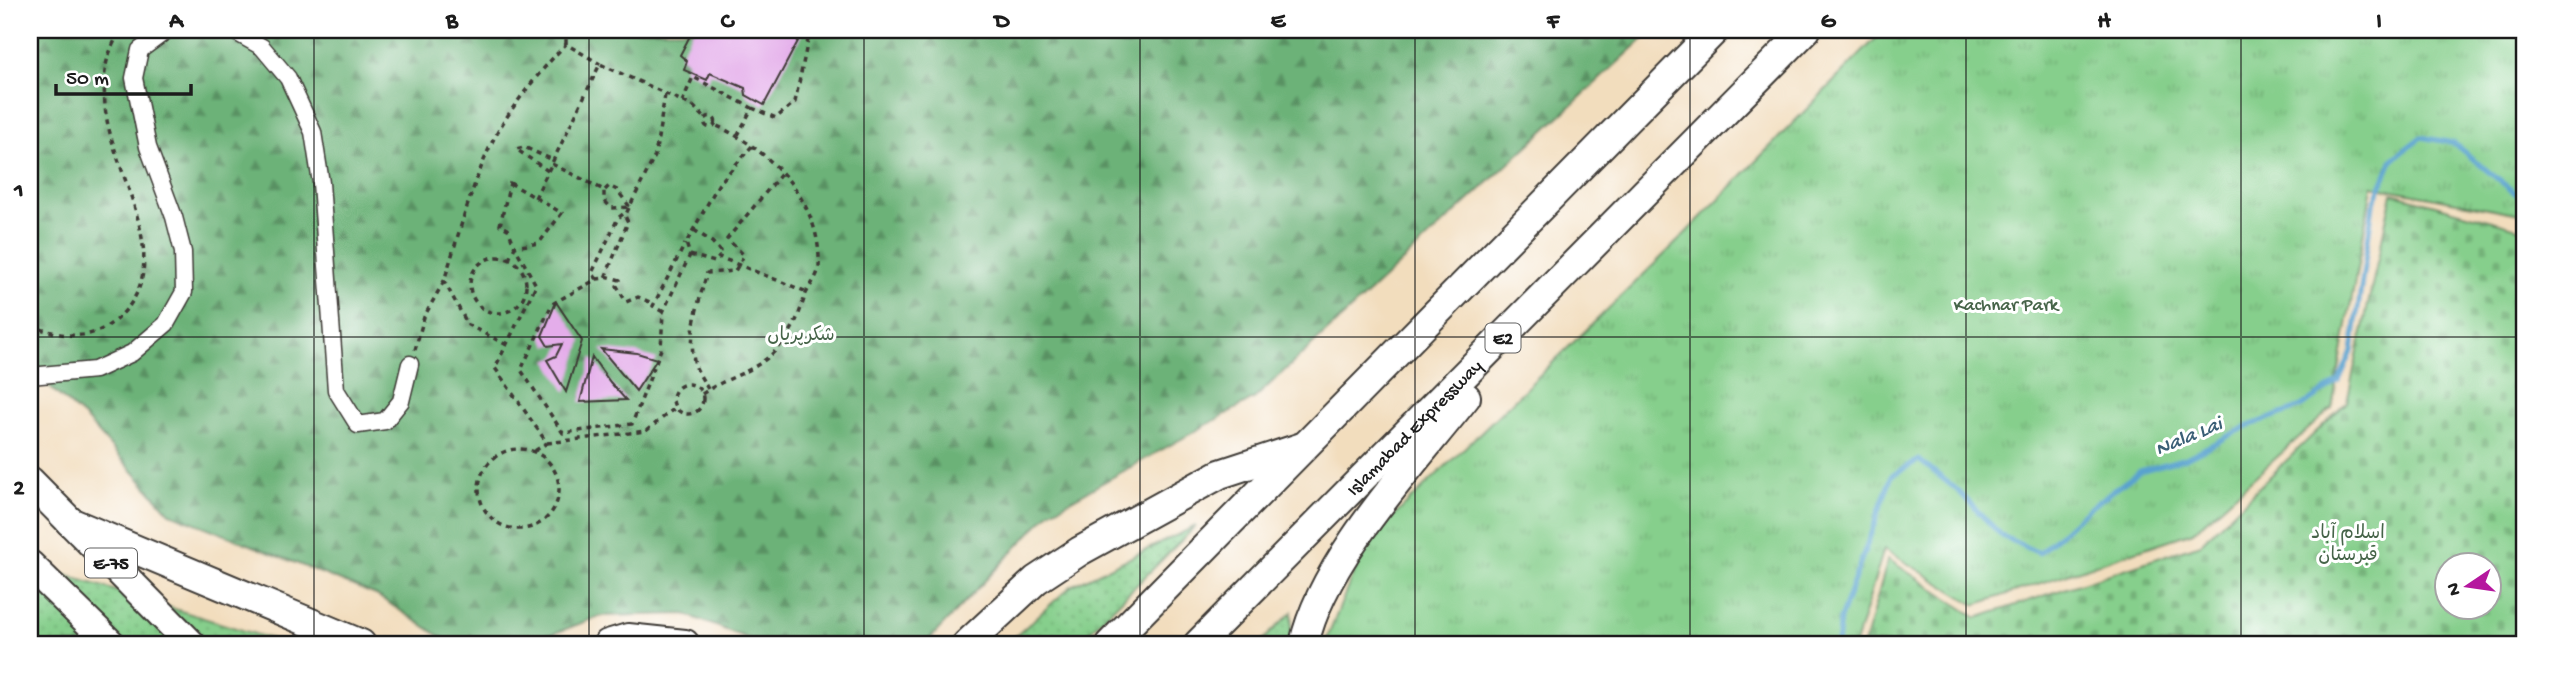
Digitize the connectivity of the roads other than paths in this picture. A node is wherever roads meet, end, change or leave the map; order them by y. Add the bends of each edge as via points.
1 (167, 30) edge
2 (232, 30) edge
3 (1715, 30) edge
4 (1806, 30) edge
5 (1541, 300) junction
6 (410, 364) road end
7 (30, 376) edge
8 (1307, 445) junction
9 (30, 481) edge
10 (70, 522) junction
11 (30, 565) edge
12 (111, 644) edge
13 (191, 644) edge
14 (361, 644) edge
15 (608, 644) edge
16 (685, 644) edge
17 (967, 644) edge
18 (1110, 644) edge
19 (1198, 644) edge
20 (1304, 644) edge

1 - 7 street via 140,50 134,78 148,147 183,252 184,292 166,324 132,353 95,370
2 - 6 street via 262,47 288,78 313,132 336,390 358,425 384,421 393,411 401,401
3 - 8 highway
4 - 5 highway, Islamabad Expressway / E2
5 - 19 highway, Islamabad Expressway / E2
5 - 20 highway via 1338,562
8 - 17 highway via 1220,474 1080,551 1036,580
8 - 18 highway
9 - 10 highway, E-75
10 - 13 highway, E-75
10 - 14 highway
11 - 12 highway
15 - 16 highway via 628,638

